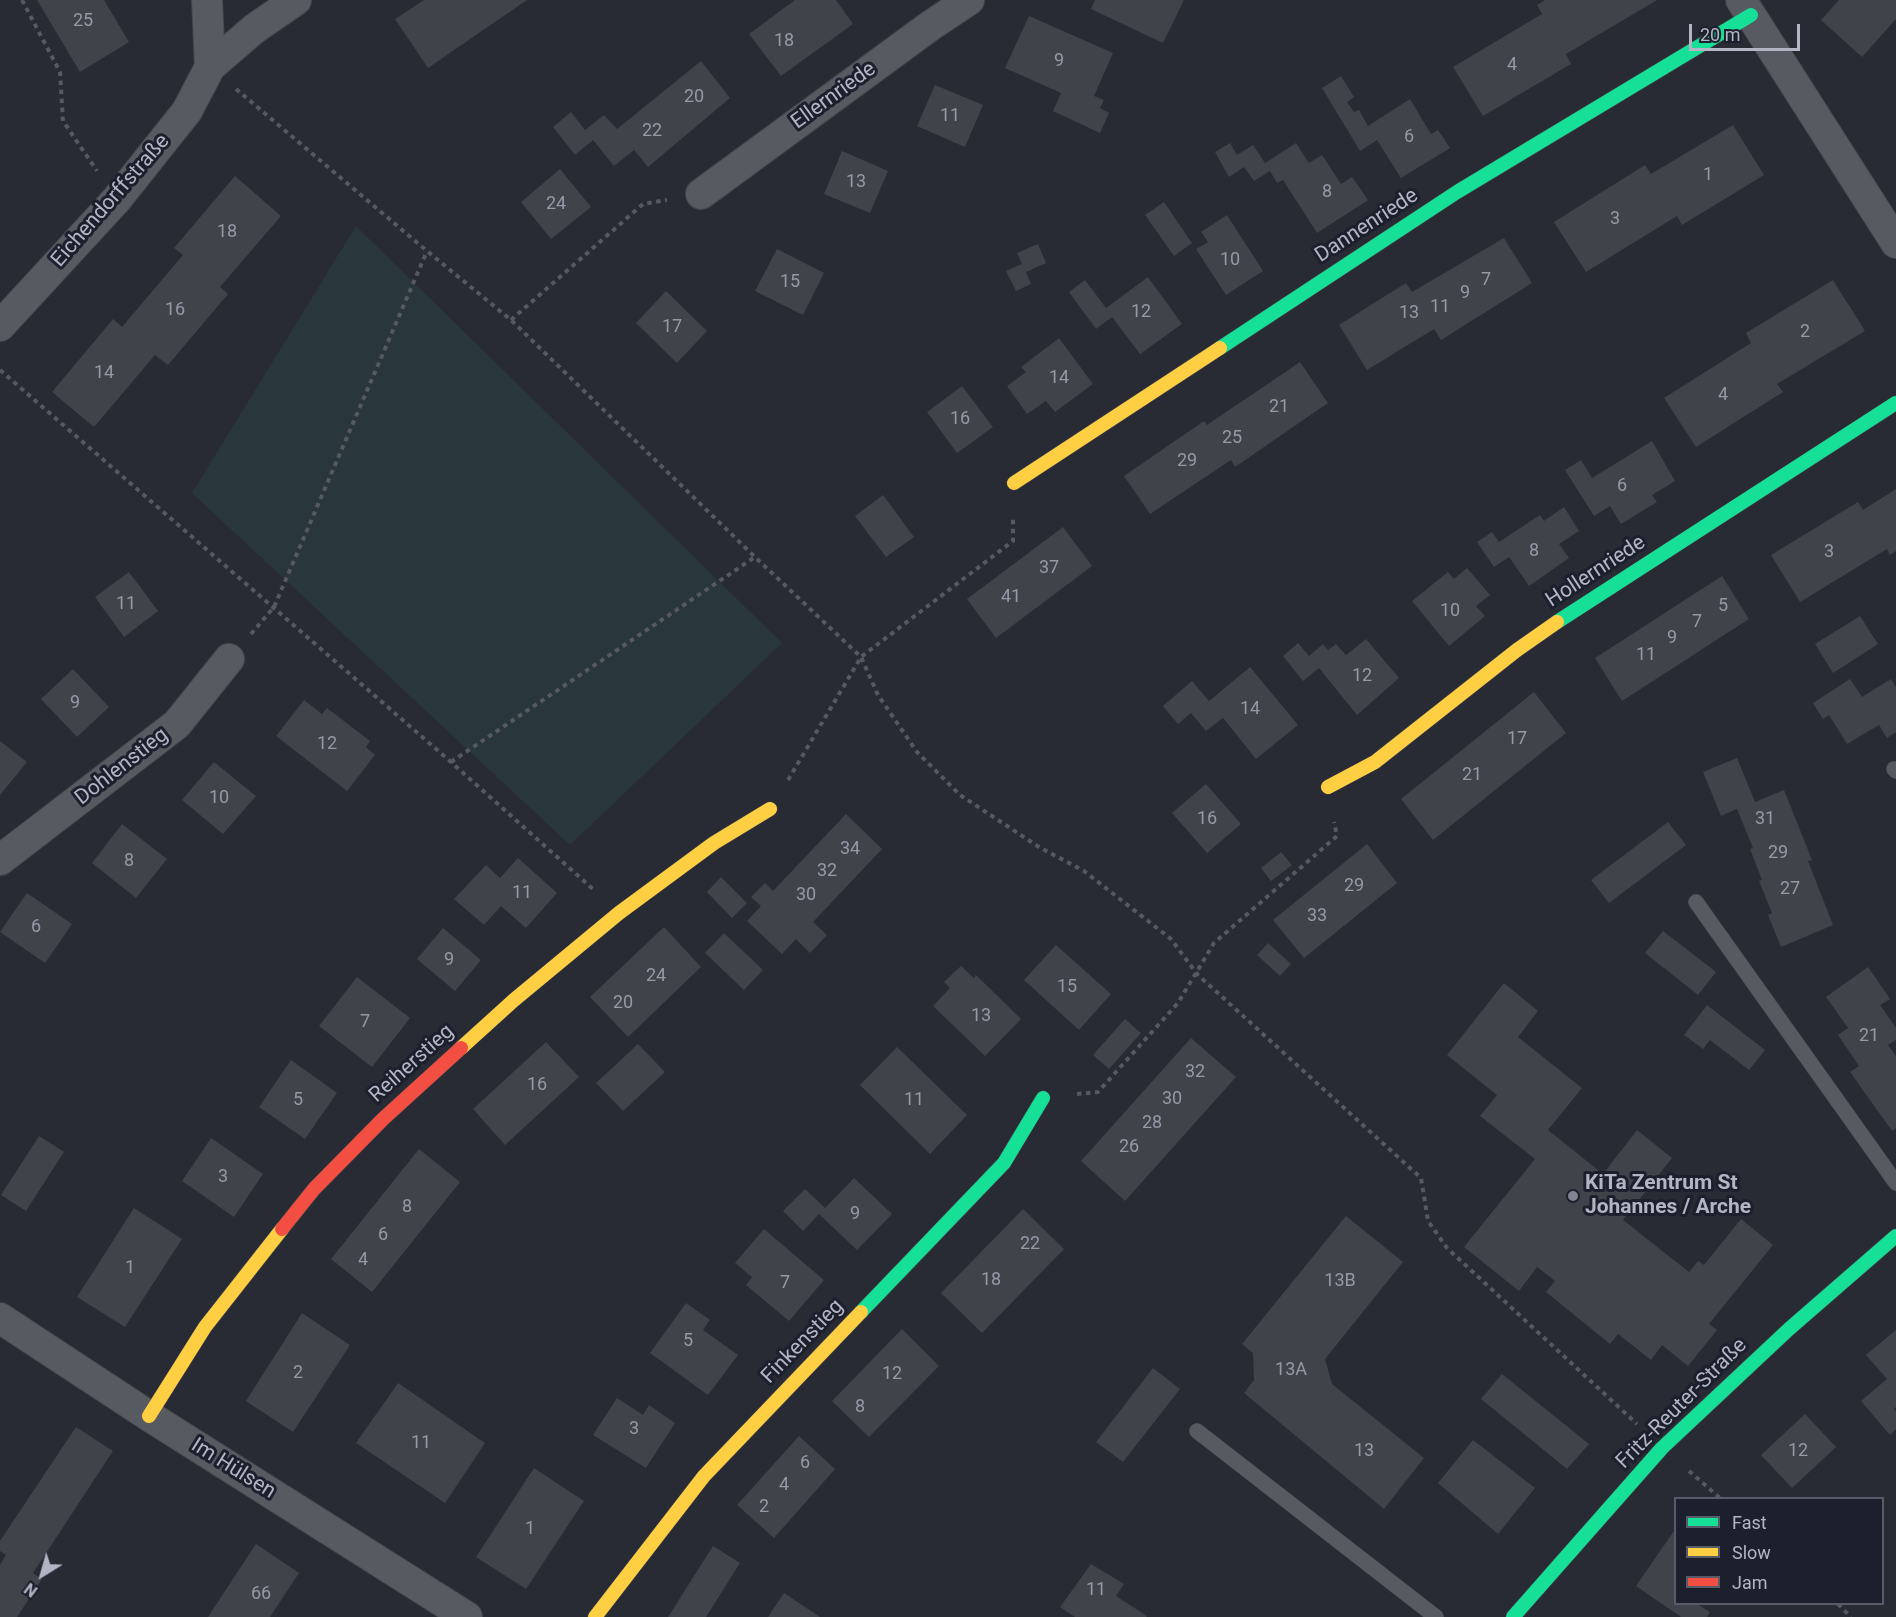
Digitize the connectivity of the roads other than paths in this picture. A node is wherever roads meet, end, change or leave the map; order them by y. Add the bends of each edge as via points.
1 (207, 0) edge
2 (296, 0) edge
3 (969, 0) edge
4 (1746, 7) edge
5 (210, 67) junction
6 (701, 194) road end
7 (1896, 243) edge
8 (0, 326) edge
9 (1896, 403) edge
10 (1014, 483) road end
11 (229, 659) road end
12 (1328, 787) road end
13 (770, 809) road end
14 (0, 860) edge
15 (1696, 902) dead end
16 (1043, 1098) road end
17 (1896, 1183) edge
18 (1896, 1236) edge
19 (0, 1318) edge
20 (149, 1416) junction
21 (1197, 1431) dead end
22 (467, 1617) edge
23 (595, 1617) edge
24 (1436, 1617) edge
25 (1513, 1617) edge

1 - 5 street
2 - 5 street, Eichendorffstraße
3 - 6 street, Ellernriede
4 - 7 street
4 - 10 street, Dannenriede
5 - 8 street, Eichendorffstraße via 187,111 117,199
9 - 12 street, Hollernriede via 1585,603 1516,650 1375,762
11 - 14 street, Dohlenstieg via 177,724
13 - 20 street, Reiherstieg via 714,843 619,913 514,1000 383,1119 314,1189 205,1327
15 - 17 lane
16 - 23 street, Finkenstieg via 1004,1163 704,1476
18 - 25 street, Fritz-Reuter-Straße via 1662,1448
19 - 20 street, Im Hülsen
20 - 22 street, Im Hülsen
21 - 24 lane

